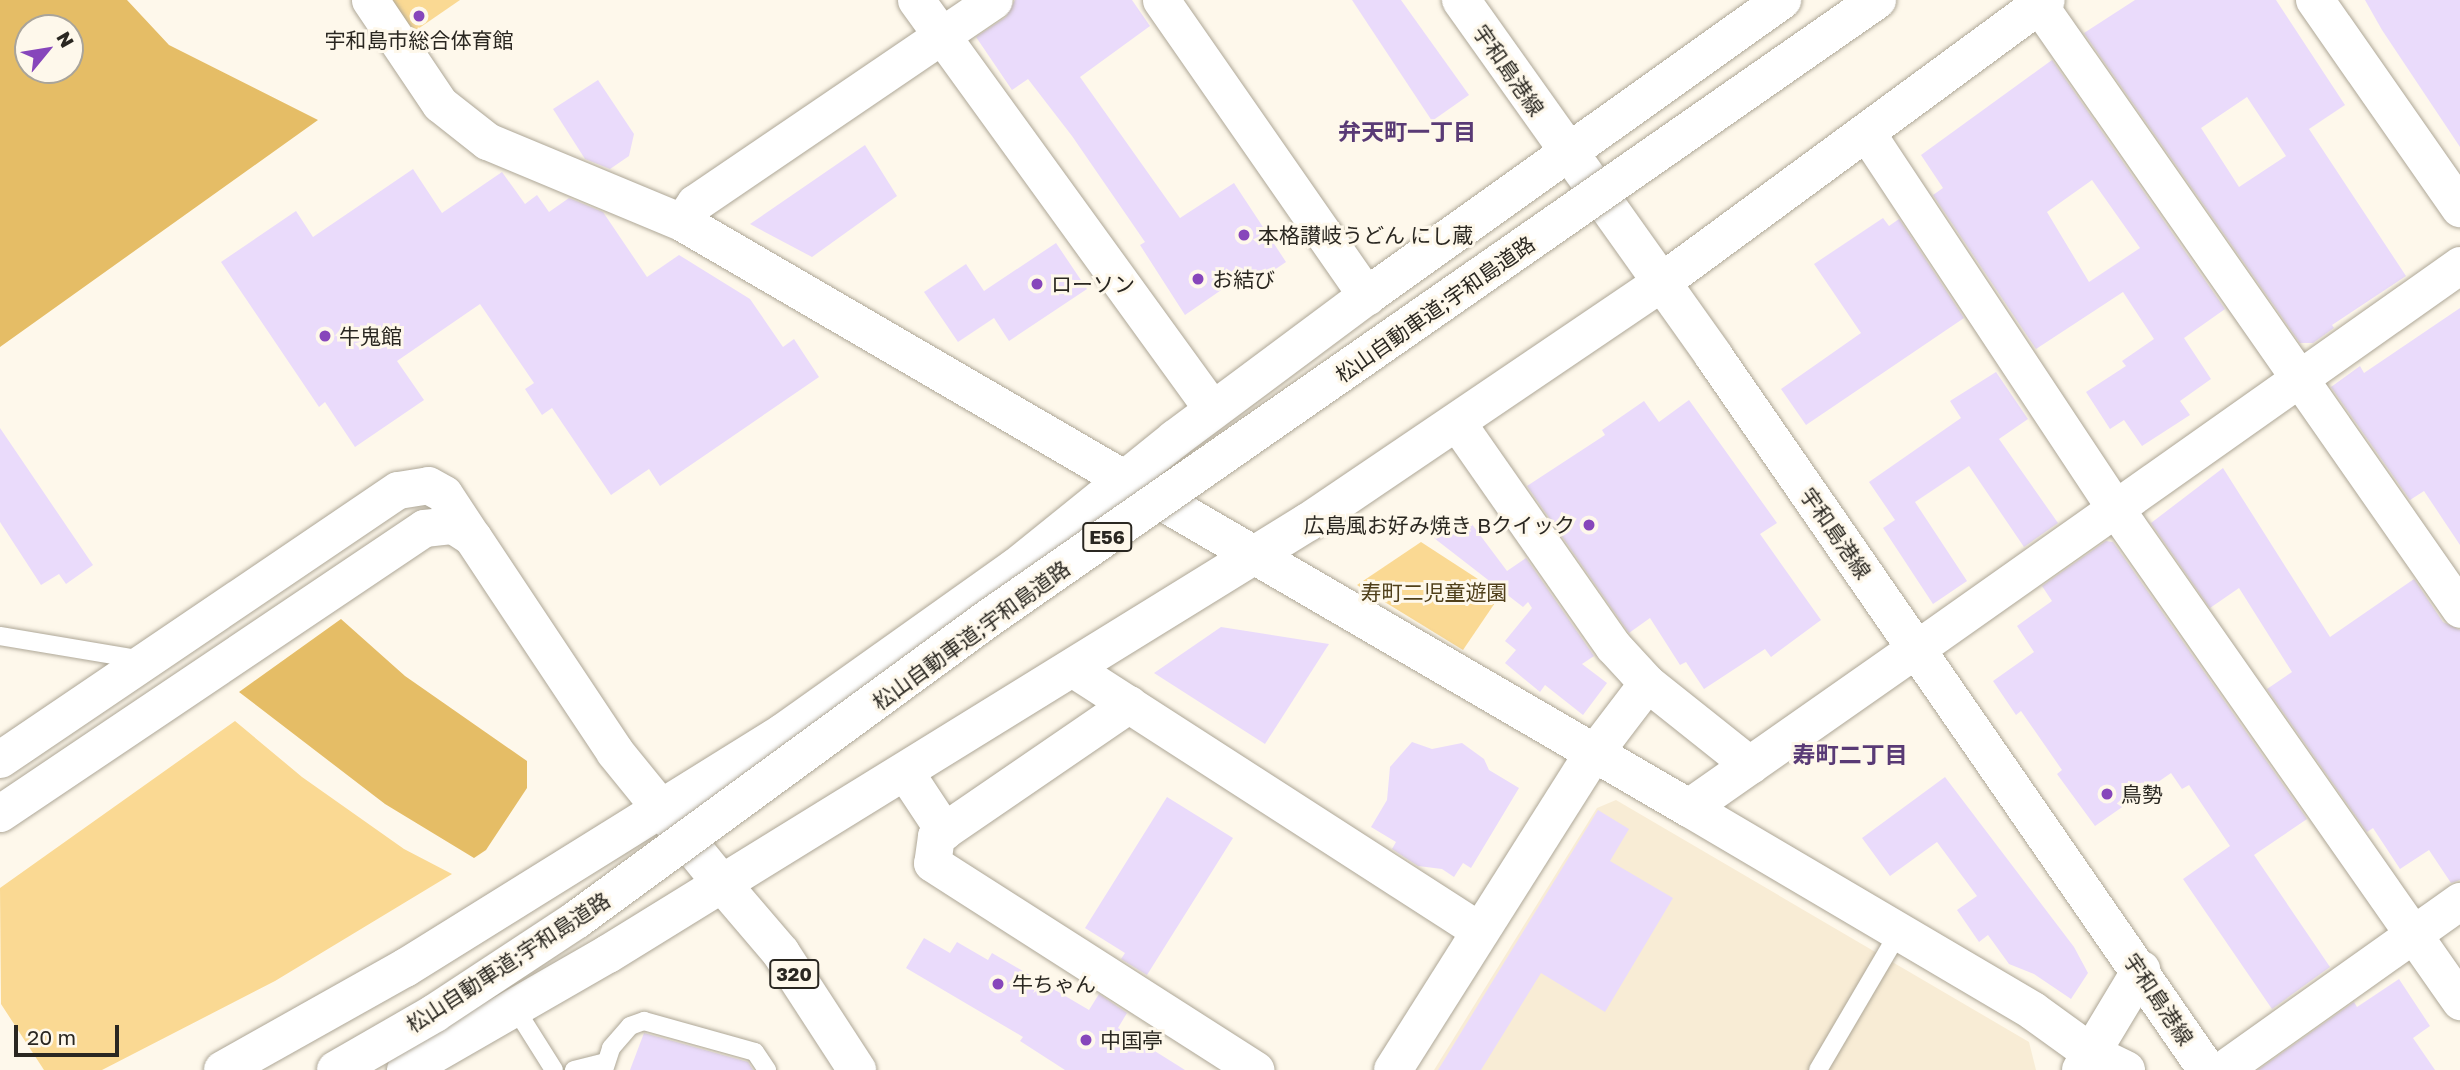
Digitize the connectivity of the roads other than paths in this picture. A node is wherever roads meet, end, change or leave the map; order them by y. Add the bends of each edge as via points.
1 (370, 0) edge
2 (916, 0) edge
3 (995, 0) edge
4 (1161, 0) edge
5 (1461, 0) edge
6 (1877, 0) edge
7 (2315, 0) edge
8 (2042, 2) edge
9 (1771, 3) edge
10 (941, 36) junction
11 (1866, 132) junction
12 (1567, 153) junction
13 (2460, 208) edge
14 (682, 222) junction
15 (2460, 265) edge
16 (1662, 282) junction
17 (1367, 296) junction
18 (2298, 378) junction
19 (1213, 410) junction
20 (1458, 424) junction
21 (1125, 480) junction
22 (2115, 508) junction
23 (473, 538) junction
24 (1255, 555) junction
25 (2460, 609) edge
26 (0, 636) edge
27 (1916, 649) junction
28 (149, 661) junction
29 (1072, 668) junction
30 (1647, 683) junction
31 (1129, 704) junction
32 (1593, 754) junction
33 (0, 760) edge
34 (1750, 765) junction
35 (905, 772) junction
36 (1689, 808) junction
37 (660, 809) junction
38 (0, 813) edge
39 (944, 831) junction
40 (723, 885) junction
41 (2460, 901) edge
42 (1480, 931) junction
43 (1899, 932) junction
44 (2414, 935) junction
45 (2141, 970) junction
46 (2460, 1001) edge
47 (515, 1008) junction
48 (2086, 1062) edge
49 (605, 1066) edge
50 (223, 1070) edge
51 (336, 1070) edge
52 (406, 1070) edge
53 (554, 1070) edge
54 (574, 1070) edge
55 (766, 1070) edge
56 (857, 1070) edge
57 (1256, 1070) edge
58 (1394, 1070) edge
59 (1818, 1070) edge
60 (2126, 1070) edge
61 (2207, 1070) edge
62 (2222, 1070) edge

1 - 14 street via 440,104 487,141
2 - 10 street
3 - 10 street
4 - 17 street
5 - 12 main road, 宇和島港線
6 - 51 main road, 松山自動車道;宇和島道路 / E56, bridge via 989,618 576,919 435,1013
7 - 13 main road
8 - 11 main road
8 - 18 street
9 - 12 main road
10 - 14 street via 695,203
10 - 19 street
11 - 16 main road
11 - 22 street
12 - 16 main road, 宇和島港線
12 - 17 main road
14 - 21 main road
15 - 18 street
16 - 20 main road
16 - 27 main road, 宇和島港線
17 - 19 main road
18 - 22 street
18 - 25 street
19 - 21 main road
20 - 24 main road
20 - 30 street via 1613,646
21 - 24 main road
21 - 37 main road via 1004,576 784,732
22 - 27 street
22 - 44 street
23 - 28 street via 444,494 428,485 398,489
23 - 37 main road via 615,752
23 - 38 street via 453,525 424,527
24 - 29 main road
24 - 32 main road
26 - 28 lane
27 - 34 main road
27 - 45 main road, 宇和島港線
28 - 33 street
29 - 31 street
29 - 35 main road
30 - 32 street
30 - 34 street
31 - 39 street
31 - 42 street
32 - 36 main road
32 - 42 main road
34 - 36 main road
35 - 39 street
35 - 40 main road
36 - 43 main road
37 - 40 main road
37 - 50 main road via 405,968
39 - 57 street via 936,836 932,863
40 - 47 main road
40 - 56 main road, 320 via 781,953
41 - 44 street
42 - 58 main road
43 - 48 main road via 2033,1011
43 - 59 lane
44 - 46 street
44 - 62 street
45 - 48 main road
45 - 61 main road, 宇和島港線
47 - 52 main road
47 - 53 lane
48 - 60 main road
49 - 54 lane
49 - 55 lane via 626,1030 644,1021 755,1052

